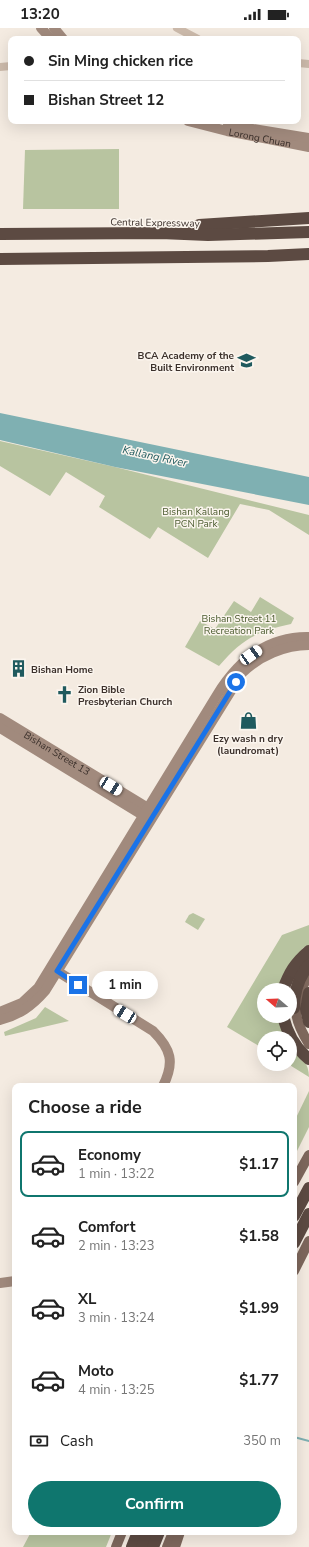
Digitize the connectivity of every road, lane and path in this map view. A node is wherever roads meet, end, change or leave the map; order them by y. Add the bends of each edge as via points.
1 (42, 28) edge
2 (54, 28) edge
3 (177, 28) edge
4 (49, 36) edge
5 (61, 36) edge
6 (192, 36) edge
7 (200, 124) edge
8 (229, 124) edge
9 (309, 138) edge
10 (309, 147) edge
11 (309, 218) edge
12 (309, 232) edge
13 (189, 233) junction
14 (0, 234) edge
15 (309, 254) edge
16 (268, 256) junction
17 (0, 259) edge
18 (309, 259) edge
19 (309, 636) edge
20 (309, 644) edge
21 (0, 718) edge
22 (0, 728) edge
23 (149, 814) junction
24 (309, 951) edge
25 (309, 965) edge
26 (54, 969) junction
27 (309, 976) edge
28 (285, 983) edge
29 (297, 986) edge
30 (309, 992) edge
31 (297, 998) edge
32 (0, 1012) edge
33 (0, 1020) edge
34 (297, 1022) edge
35 (309, 1022) edge
36 (285, 1023) edge
37 (309, 1044) edge
38 (309, 1059) edge
39 (164, 1083) edge
40 (309, 1155) edge
41 (297, 1177) edge
42 (309, 1188) edge
43 (297, 1210) edge
44 (309, 1214) edge
45 (297, 1238) edge
46 (309, 1241) edge
47 (297, 1265) edge
48 (12, 1281) edge
49 (0, 1283) edge
50 (121, 1535) edge
51 (131, 1535) edge
52 (137, 1535) edge
53 (147, 1535) edge
54 (158, 1535) edge
55 (172, 1535) edge
56 (179, 1535) edge
57 (116, 1547) edge
58 (127, 1547) edge
59 (132, 1547) edge
60 (142, 1547) edge
61 (153, 1547) edge
62 (167, 1547) edge
63 (175, 1547) edge

1 - 4 street
2 - 5 street
3 - 6 street
7 - 10 street, Lorong Chuan
8 - 9 street, Lorong Chuan
11 - 13 highway via 199,226
12 - 13 highway, Central Expressway via 208,235
13 - 14 highway, Central Expressway
15 - 16 highway
16 - 17 highway
16 - 18 highway
19 - 23 street via 293,637 268,644 238,666 217,695
20 - 23 street via 274,652 252,664 242,673
21 - 23 street, Bishan Street 13
22 - 23 street, Bishan Street 13
23 - 26 street
24 - 28 highway via 298,960
25 - 29 highway
26 - 32 street via 30,996 11,1009
26 - 33 street via 36,1002 24,1011
26 - 39 street via 152,1031 163,1041 170,1059 169,1073
27 - 31 main road
30 - 35 highway via 306,1009
34 - 37 main road
36 - 38 highway via 293,1042
40 - 41 main road
42 - 43 highway
44 - 45 highway
46 - 47 main road
48 - 49 street
50 - 57 main road
51 - 58 highway
52 - 59 highway
53 - 60 highway
54 - 61 highway
55 - 62 main road
56 - 63 main road

